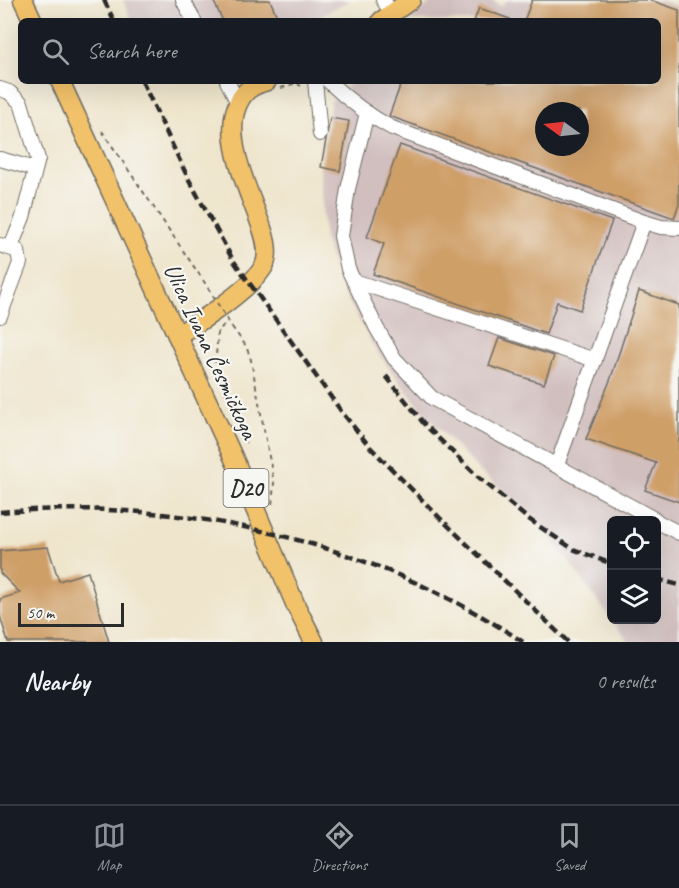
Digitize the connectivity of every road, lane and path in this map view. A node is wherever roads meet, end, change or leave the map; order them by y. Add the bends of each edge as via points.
1 (23, 0) edge
2 (183, 0) edge
3 (411, 0) edge
4 (385, 12) edge
5 (32, 18) edge
6 (193, 18) edge
7 (61, 84) edge
8 (228, 84) edge
9 (260, 84) edge
10 (315, 84) edge
11 (332, 84) edge
12 (0, 89) edge
13 (238, 103) junction
14 (368, 113) junction
15 (96, 122) dead end
16 (320, 134) dead end
17 (0, 159) edge
18 (35, 168) junction
19 (644, 222) junction
20 (679, 228) edge
21 (6, 246) edge
22 (354, 281) junction
23 (0, 316) edge
24 (177, 335) junction
25 (595, 360) junction
26 (557, 465) junction
27 (271, 500) dead end
28 (647, 516) edge
29 (661, 524) edge
30 (679, 533) edge
31 (314, 642) edge

1 - 5 main road
2 - 6 street
3 - 4 main road
7 - 24 main road, Ulica Ivana Česmičkoga / D20
8 - 13 street
9 - 13 main road via 248,89
10 - 16 street
11 - 14 street
12 - 18 street via 21,103 36,149
13 - 24 main road via 232,126 233,143 264,233 265,264 259,274 217,310
14 - 19 street via 392,128
14 - 22 street via 348,189 341,236
15 - 27 path, bridge via 246,346 274,483
17 - 18 street
18 - 21 street via 23,217
19 - 20 street
19 - 25 street
21 - 23 street via 18,251 20,263
22 - 25 street
22 - 26 street via 394,358 432,398
24 - 31 main road, Ulica Ivana Česmičkoga / D20
25 - 26 street
26 - 28 street
29 - 30 street

